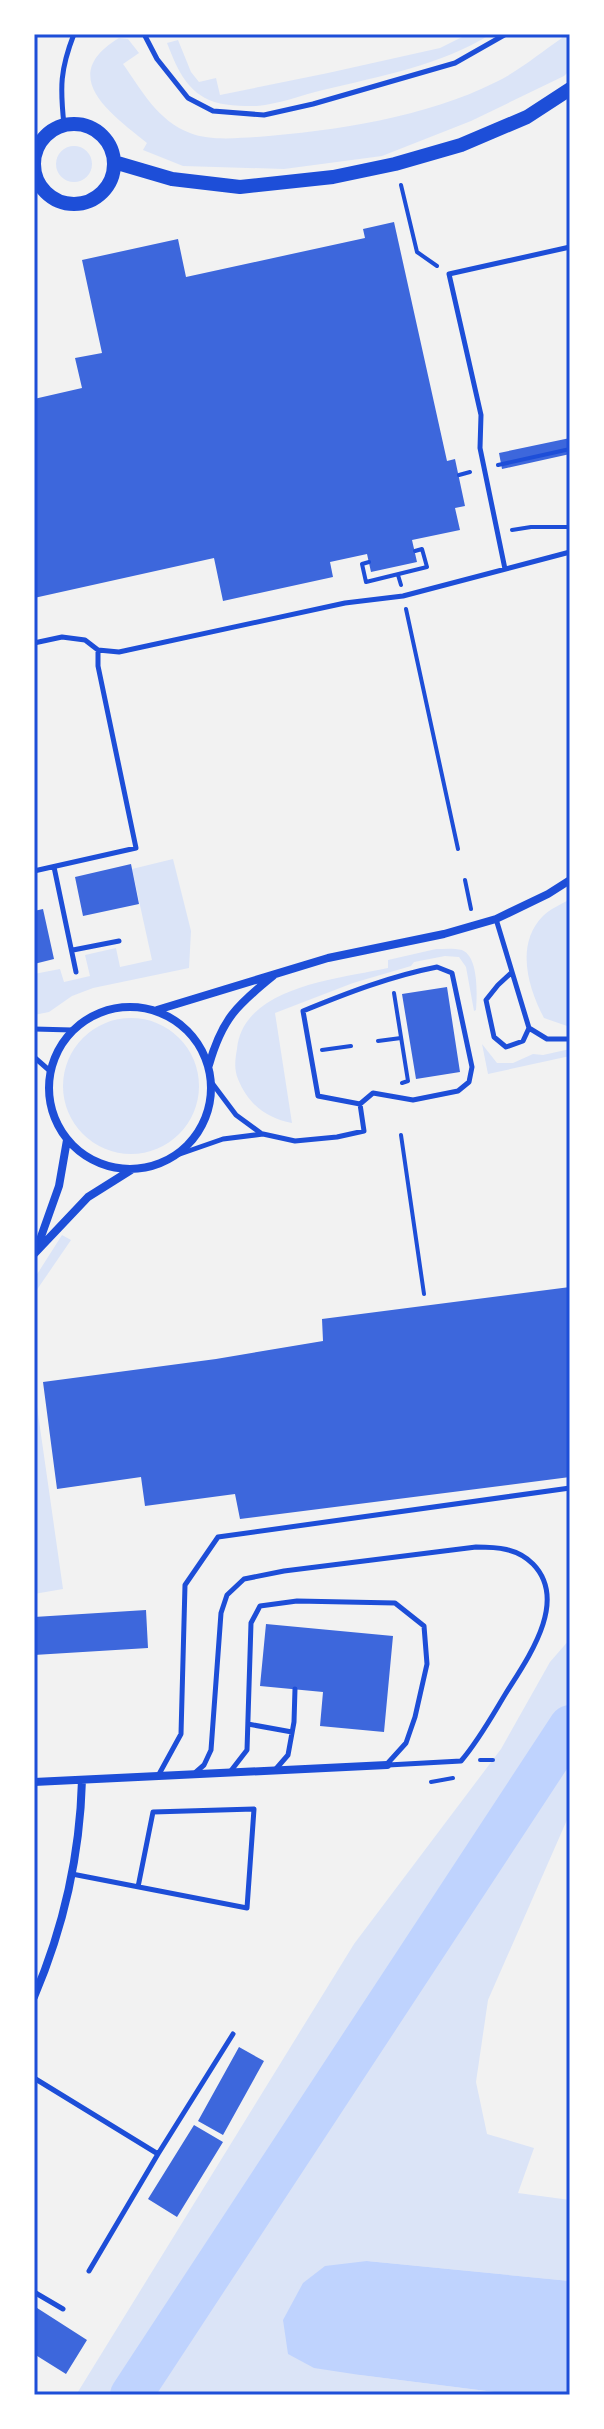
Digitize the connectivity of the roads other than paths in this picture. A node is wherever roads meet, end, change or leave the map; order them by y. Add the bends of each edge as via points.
1 (74, 34) edge
2 (144, 34) edge
3 (506, 34) edge
4 (570, 89) edge
5 (64, 125) junction
6 (34, 160) edge
7 (114, 162) junction
8 (570, 247) edge
9 (570, 552) edge
10 (505, 569) junction
11 (34, 643) edge
12 (98, 650) junction
13 (54, 867) junction
14 (34, 871) edge
15 (570, 880) edge
16 (496, 919) junction
17 (119, 941) dead end
18 (72, 950) junction
19 (76, 972) dead end
20 (277, 973) junction
21 (511, 973) junction
22 (156, 1010) junction
23 (529, 1028) junction
24 (34, 1029) edge
25 (72, 1030) junction
26 (570, 1039) edge
27 (34, 1057) edge
28 (209, 1065) junction
29 (50, 1071) junction
30 (212, 1083) junction
31 (360, 1104) junction
32 (263, 1134) junction
33 (67, 1140) junction
34 (177, 1155) junction
35 (131, 1170) junction
36 (35, 1253) edge
37 (570, 1488) edge
38 (295, 1689) dead end
39 (248, 1724) junction
40 (292, 1732) junction
41 (387, 1765) junction
42 (275, 1770) junction
43 (230, 1772) junction
44 (193, 1774) junction
45 (158, 1776) junction
46 (82, 1780) junction
47 (34, 1782) edge
48 (71, 1874) junction
49 (138, 1887) junction
50 (34, 1997) edge
51 (233, 2034) dead end
52 (34, 2078) edge
53 (158, 2154) junction
54 (89, 2271) dead end
55 (34, 2292) edge
56 (63, 2309) dead end

1 - 5 lane via 63,62
2 - 3 lane via 188,98 213,111 264,115 455,63
4 - 7 main road via 527,117 461,145 333,177 240,187 172,179
5 - 6 main road via 44,137
5 - 7 main road via 98,132 107,140
6 - 7 main road via 40,185 49,195 74,204 99,196 108,186
8 - 10 lane via 449,274 481,415 480,448
9 - 10 lane
10 - 12 lane via 403,596 345,603 119,652
11 - 12 lane via 62,637 85,640
12 - 13 lane via 136,848
13 - 14 lane
13 - 18 lane
15 - 16 street
16 - 20 street
16 - 21 lane
17 - 18 lane
18 - 19 lane
20 - 22 street
20 - 28 street via 240,1003 222,1028
21 - 23 lane
21 - 23 lane via 486,1000 494,1037 506,1047 523,1041
22 - 25 street via 113,1008
22 - 28 street via 191,1033
23 - 26 lane via 547,1039
24 - 25 lane
25 - 29 street
27 - 29 lane
28 - 30 street
29 - 33 street via 54,1119
30 - 32 lane via 236,1115
30 - 34 street via 206,1118
31 - 31 lane via 318,1096 303,1011 358,988 437,967 452,973 472,1067 469,1082 458,1091 413,1100 373,1093
31 - 32 lane via 364,1131 295,1141
32 - 34 lane via 223,1139
33 - 35 street via 85,1156
33 - 36 street via 59,1186
34 - 35 street
35 - 36 street via 88,1197
37 - 45 lane via 218,1537 185,1585 181,1734
38 - 40 lane
39 - 40 lane
39 - 41 lane via 251,1623 260,1606 297,1601 395,1603 424,1626 427,1664 406,1743
39 - 43 lane via 247,1750
40 - 42 lane via 288,1755
41 - 42 street
41 - 44 lane via 461,1761 475,1746 542,1627 549,1597 543,1575 527,1558 502,1547 476,1547 244,1579 227,1595 221,1613 211,1750
42 - 43 street
43 - 44 street
44 - 45 street
45 - 46 street
46 - 47 street
46 - 48 street
48 - 49 lane
48 - 50 street via 52,1954
49 - 49 lane via 153,1812 254,1809 247,1908
51 - 53 lane
52 - 53 lane
53 - 54 lane
55 - 56 lane

